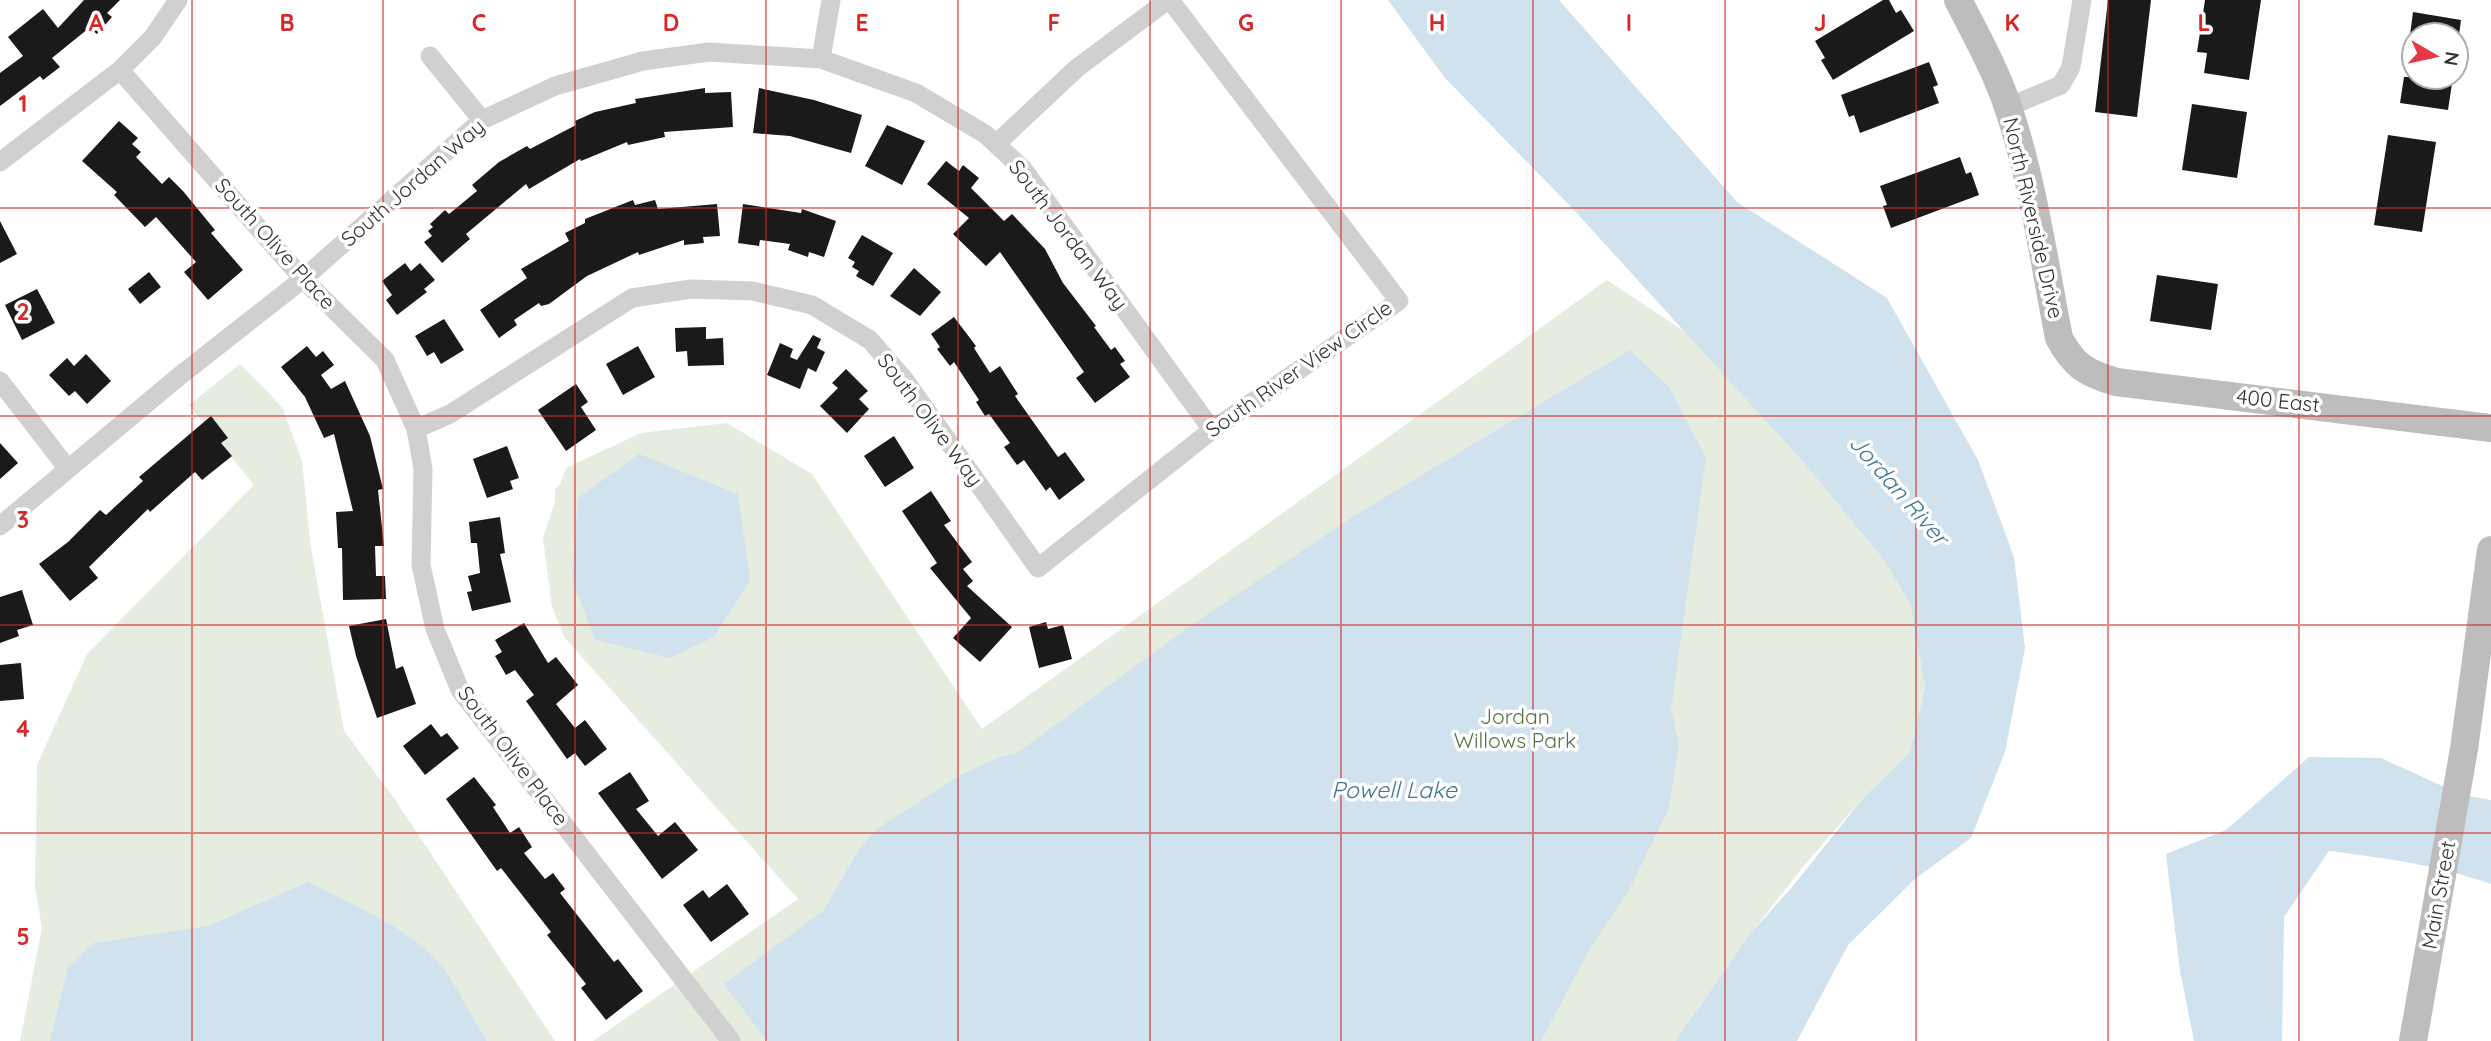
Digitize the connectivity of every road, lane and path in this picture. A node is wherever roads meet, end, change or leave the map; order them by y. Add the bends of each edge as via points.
1 (178, 0) edge
2 (831, 0) edge
3 (1169, 0) edge
4 (1958, 0) edge
5 (2082, 0) edge
6 (430, 56) dead end
7 (821, 59) junction
8 (120, 70) junction
9 (2008, 107) junction
10 (482, 120) junction
11 (996, 144) junction
12 (0, 162) edge
13 (303, 279) junction
14 (2070, 360) joint
15 (0, 381) edge
16 (2491, 428) edge
17 (416, 429) junction
18 (1212, 430) junction
19 (68, 469) junction
20 (0, 526) edge
21 (2491, 550) edge
22 (1038, 568) joint
23 (731, 1041) edge
24 (2413, 1041) edge

1 - 8 street via 153,37
2 - 7 street
3 - 11 street, South River View Circle via 1077,68
3 - 18 street, South River View Circle via 1399,300
4 - 9 street, North Riverside Drive
5 - 9 street via 2071,67 2061,85
6 - 10 street
7 - 10 street, South Jordan Way via 709,52 643,61 555,86
7 - 11 street, South Jordan Way via 916,93
8 - 12 street
8 - 13 street, South Olive Place
9 - 14 street, North Riverside Drive via 2059,338
10 - 13 street, South Jordan Way
11 - 18 street, South Jordan Way via 1023,169
13 - 17 street, South Olive Place via 385,360
13 - 19 street, South Jordan Way
14 - 16 street, 400 East via 2093,375 2116,382
15 - 19 street
17 - 22 street, South Olive Way via 450,414 632,298 691,289 752,291 811,305 870,340 904,379
17 - 23 street, South Olive Place via 423,470 421,565 435,629 460,690
18 - 22 street, South River View Circle
19 - 20 street, South Jordan Way
21 - 24 street, Main Street via 2464,750

